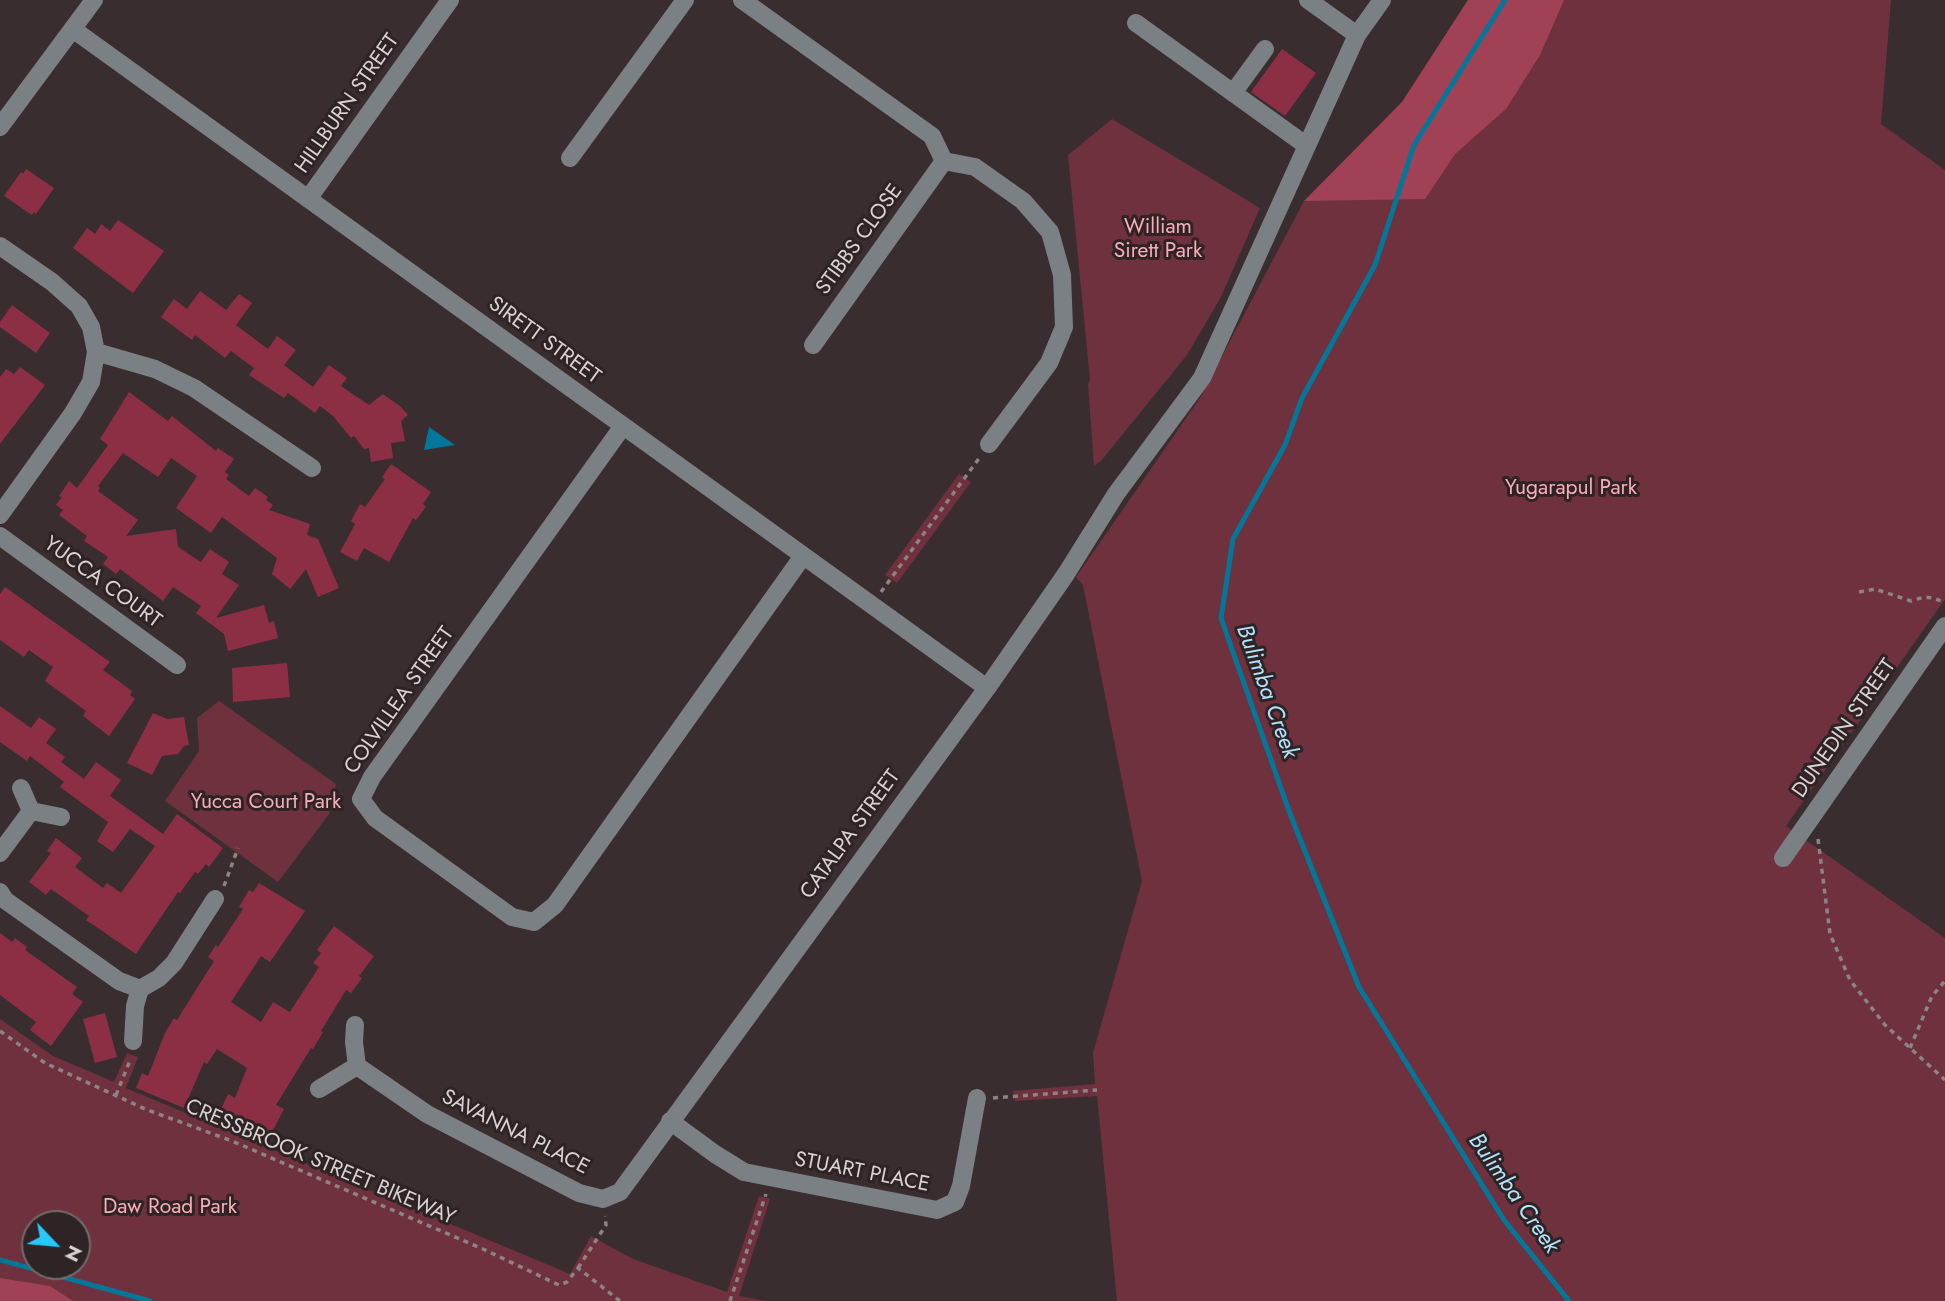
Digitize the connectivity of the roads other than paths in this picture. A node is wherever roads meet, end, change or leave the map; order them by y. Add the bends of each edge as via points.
1 (94, 0) edge
2 (450, 0) edge
3 (685, 0) edge
4 (742, 0) edge
5 (1382, 0) edge
6 (1317, 3) edge
7 (1136, 23) dead end
8 (74, 30) junction
9 (1357, 35) junction
10 (1265, 49) dead end
11 (1233, 93) junction
12 (0, 127) edge
13 (1307, 146) junction
14 (570, 158) dead end
15 (944, 161) junction
16 (308, 199) junction
17 (0, 246) edge
18 (813, 345) dead end
19 (96, 352) junction
20 (622, 426) junction
21 (989, 444) road end
22 (312, 468) dead end
23 (0, 515) edge
24 (0, 536) edge
25 (803, 556) junction
26 (1945, 626) edge
27 (177, 665) dead end
28 (986, 688) junction
29 (21, 788) dead end
30 (31, 811) junction
31 (61, 817) dead end
32 (0, 853) edge
33 (1783, 858) dead end
34 (0, 892) edge
35 (215, 899) road end
36 (140, 989) junction
37 (355, 1025) dead end
38 (133, 1041) road end
39 (357, 1066) junction
40 (319, 1089) dead end
41 (977, 1098) road end
42 (670, 1121) junction

1 - 8 street
2 - 16 street, HILLBURN STREET
3 - 14 street
4 - 15 street via 932,136
5 - 9 street, CATALPA STREET
6 - 9 street
7 - 11 street
8 - 12 street
8 - 16 street, SIRETT STREET
9 - 13 street, CATALPA STREET
10 - 11 street
11 - 13 street
13 - 28 street, CATALPA STREET via 1202,378 1116,494
15 - 18 street, STIBBS CLOSE
15 - 21 street via 975,167 1023,201 1050,232 1062,275 1064,327 1049,363
16 - 20 street, SIRETT STREET
17 - 19 street via 79,306 91,327
19 - 22 street via 155,369 194,388
19 - 23 street via 90,382 73,413
20 - 25 street, SIRETT STREET
20 - 25 street, COLVILLEA STREET via 372,777 361,799 375,818 512,918 534,922 555,905
24 - 27 street, YUCCA COURT
25 - 28 street, SIRETT STREET
26 - 33 street, DUNEDIN STREET
28 - 42 street, CATALPA STREET
29 - 30 street
30 - 31 street
30 - 32 street
34 - 36 street via 119,981
35 - 36 street via 174,963
36 - 38 street
37 - 39 street
39 - 40 street
39 - 42 street, SAVANNA PLACE via 456,1130 579,1193 603,1199 620,1192
41 - 42 street, STUART PLACE via 961,1186 955,1202 937,1210 744,1172

